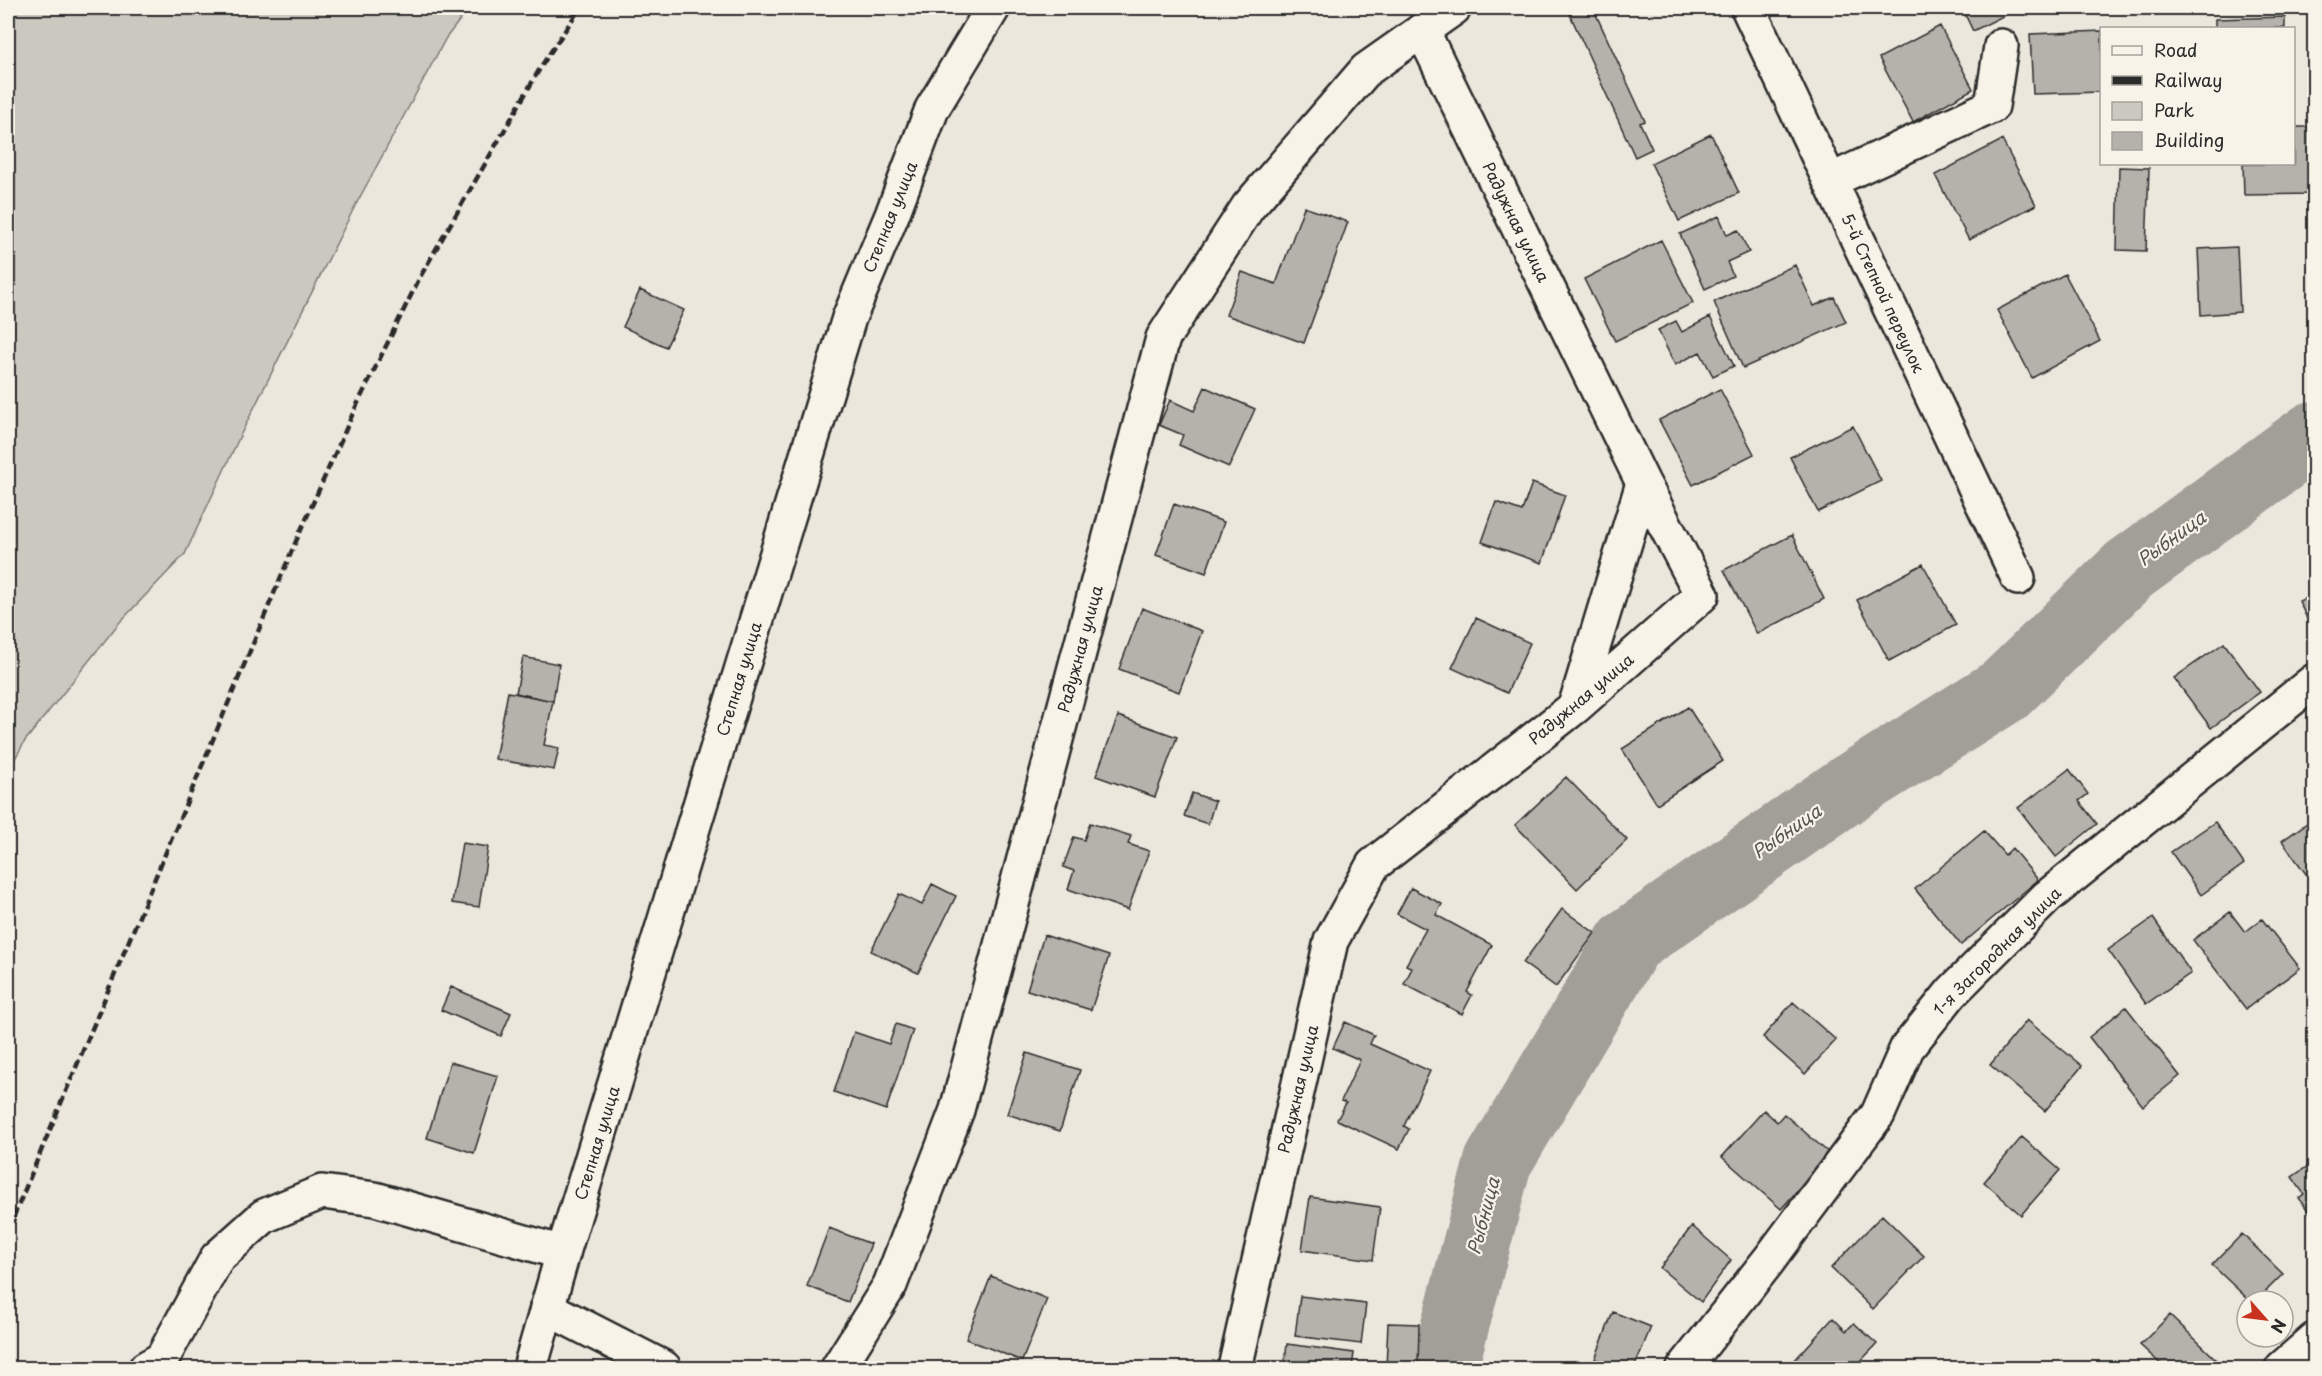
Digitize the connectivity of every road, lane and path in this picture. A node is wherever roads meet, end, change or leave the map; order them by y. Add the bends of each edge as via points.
1 (993, 8) edge
2 (1454, 8) edge
3 (1748, 8) edge
4 (1422, 30) junction
5 (2001, 46) dead end
6 (1830, 180) junction
7 (1643, 483) junction
8 (2018, 578) dead end
9 (2314, 681) edge
10 (1575, 706) junction
11 (563, 1253) junction
12 (547, 1308) junction
13 (2314, 1340) edge
14 (146, 1368) edge
15 (530, 1368) edge
16 (664, 1368) edge
17 (838, 1368) edge
18 (1235, 1368) edge
19 (1684, 1368) edge
20 (2282, 1368) edge

1 - 11 street, Степная улица via 932,109 849,318
2 - 4 street, Радужная улица
3 - 6 street, 5-й Степной переулок
4 - 7 street, Радужная улица
4 - 17 street, Радужная улица via 1366,70 1248,207 1163,338 957,1110 890,1285
5 - 6 street via 1992,106
6 - 8 street, 5-й Степной переулок
7 - 10 street
7 - 10 street, Радужная улица via 1702,595
9 - 19 street, 1-я Загородная улица via 2047,897 1952,992 1907,1048 1878,1114
10 - 18 street, Радужная улица via 1373,865 1331,941
11 - 12 street, Степная улица
11 - 14 street via 375,1199 322,1192 264,1215 217,1258 162,1359
12 - 15 street, Степная улица
12 - 16 street
13 - 20 street

